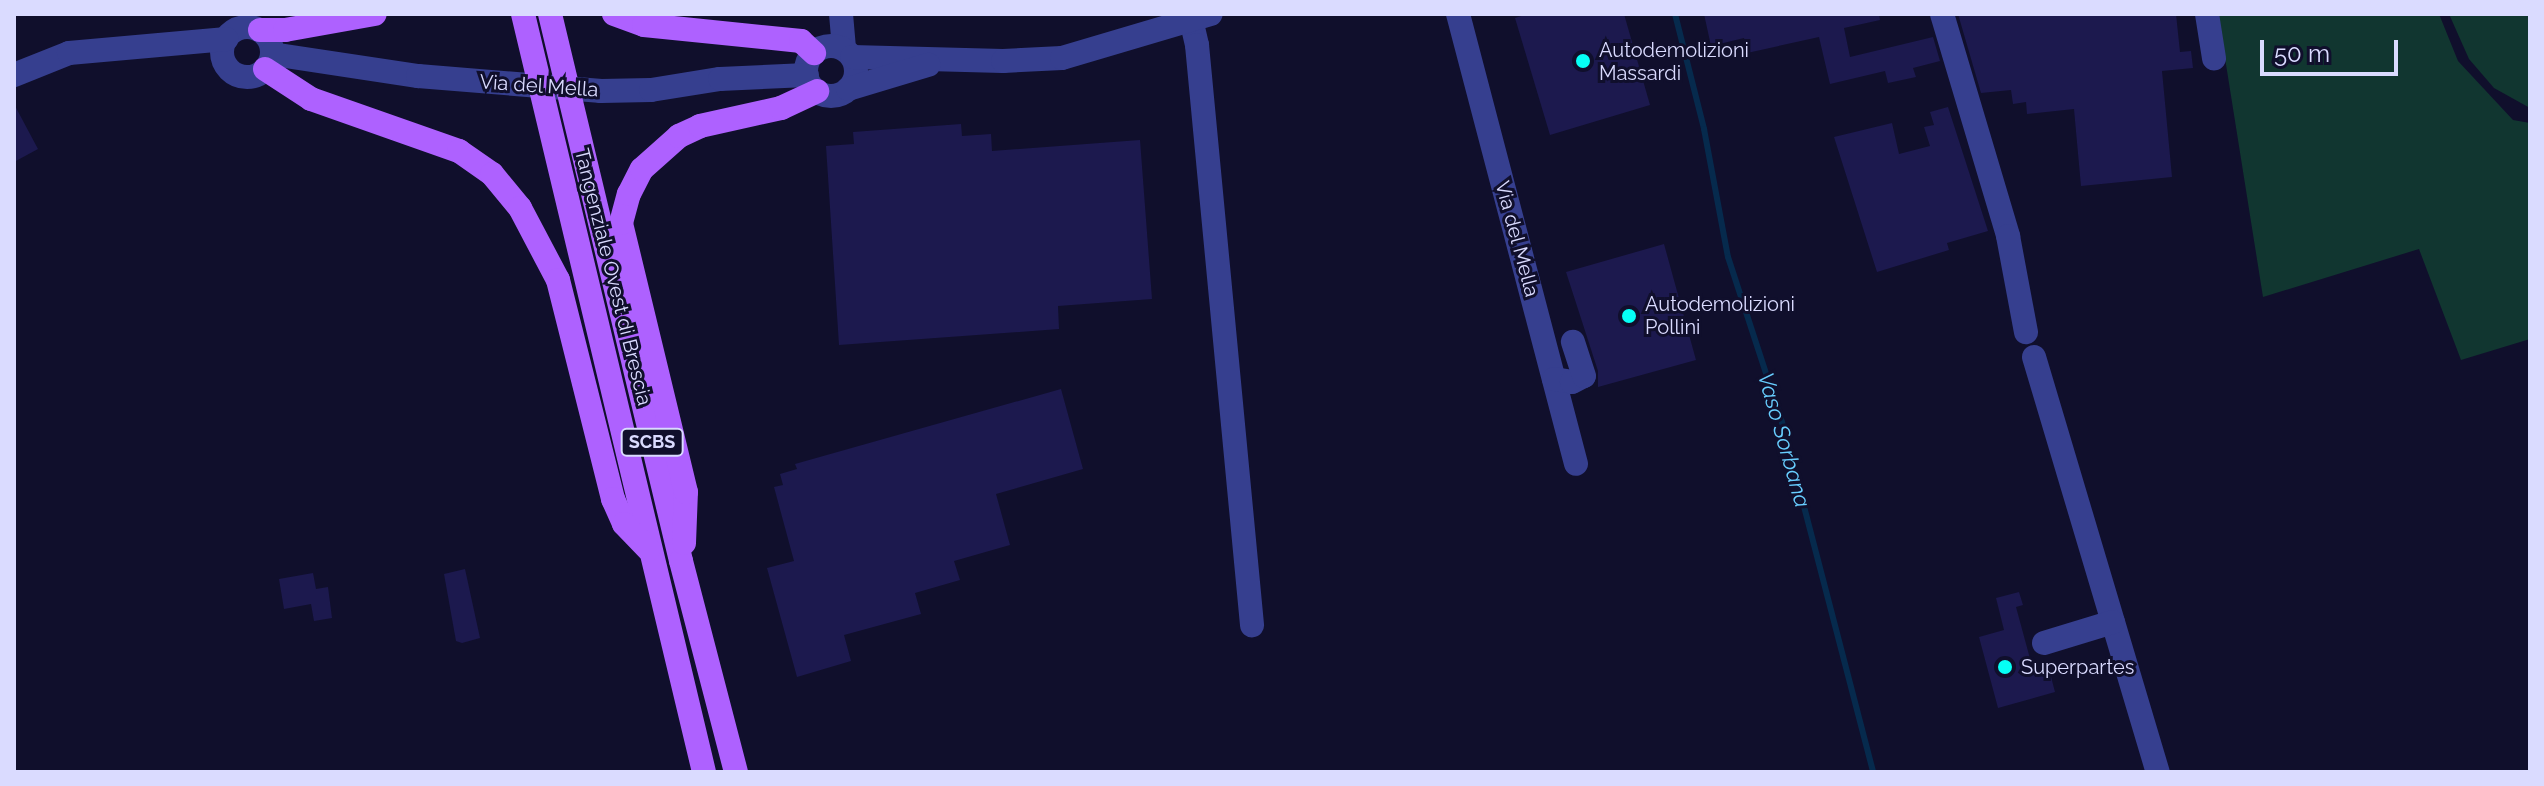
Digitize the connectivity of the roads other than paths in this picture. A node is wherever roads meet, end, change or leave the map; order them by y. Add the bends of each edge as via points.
1 (375, 14) edge
2 (523, 14) edge
3 (550, 14) edge
4 (614, 14) edge
5 (833, 14) edge
6 (841, 14) edge
7 (1458, 14) edge
8 (1942, 14) edge
9 (2207, 14) edge
10 (1201, 17) edge
11 (260, 30) junction
12 (226, 39) junction
13 (147, 46) junction
14 (950, 58) junction
15 (2214, 58) dead end
16 (268, 62) junction
17 (827, 62) junction
18 (227, 66) junction
19 (14, 75) edge
20 (2026, 332) dead end
21 (1573, 342) dead end
22 (2034, 357) dead end
23 (1554, 379) junction
24 (1576, 464) dead end
25 (649, 550) junction
26 (681, 561) junction
27 (2113, 622) junction
28 (1252, 625) dead end
29 (2044, 643) dead end
30 (704, 772) edge
31 (736, 772) edge
32 (2158, 772) edge

1 - 11 main road
2 - 25 main road, Tangenziale Ovest di Brescia / SCBS
3 - 26 main road, Tangenziale Ovest di Brescia / SCBS
4 - 17 main road via 644,25 801,41
5 - 17 street
6 - 17 street
7 - 23 street, Via del Mella
8 - 20 street via 2008,236
9 - 15 street
10 - 14 street, Via del Mella via 1062,58
10 - 28 street via 1205,123
11 - 12 street, Via del Mella via 245,27
11 - 16 street via 270,41
12 - 13 street, Via del Mella
12 - 18 street
13 - 18 street, Via del Mella
13 - 19 street, Via del Mella via 69,53
14 - 17 street, Via del Mella
14 - 17 street, Via del Mella via 833,96
16 - 17 street, Via del Mella via 601,91 651,90
16 - 18 street, Via del Mella via 249,77
16 - 25 main road via 311,99 459,151 492,174 520,208 558,280 613,499 624,524
17 - 26 main road via 781,108 700,126 679,136 642,169 621,223 686,492
21 - 23 street via 1584,376 1572,382
22 - 27 street
23 - 24 street, Via del Mella
25 - 30 main road, Tangenziale Ovest di Brescia / SCBS
26 - 31 main road, Tangenziale Ovest di Brescia / SCBS
27 - 29 street
27 - 32 street

